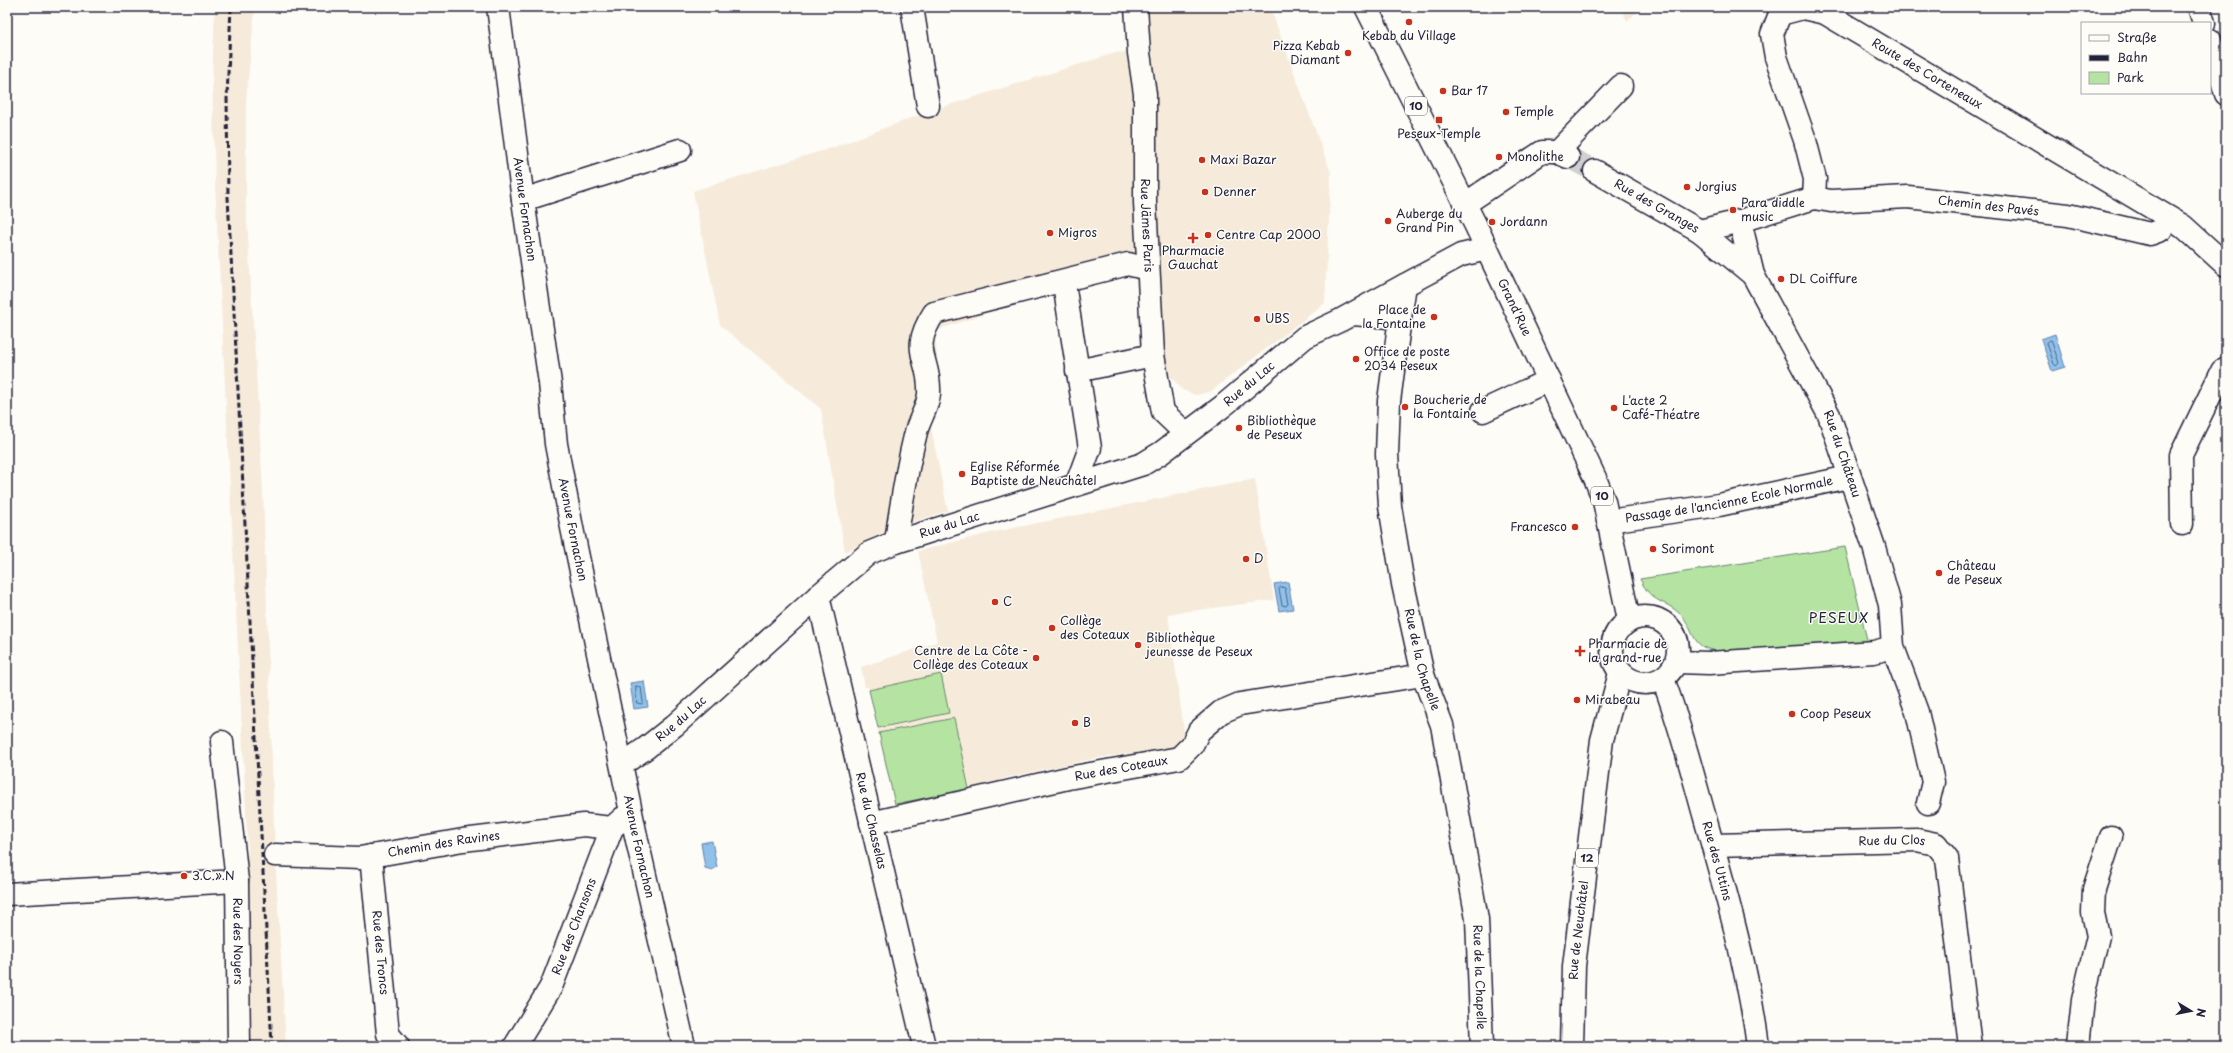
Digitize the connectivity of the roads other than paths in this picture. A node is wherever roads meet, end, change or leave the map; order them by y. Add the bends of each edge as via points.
1 (498, 7) edge
2 (912, 7) edge
3 (1136, 7) edge
4 (1366, 7) edge
5 (2199, 7) edge
6 (1778, 10) edge
7 (2204, 22) edge
8 (2211, 43) edge
9 (1621, 86) dead end
10 (2226, 94) edge
11 (928, 106) dead end
12 (680, 150) dead end
13 (1595, 171) tunnel mouth
14 (1814, 198) junction
15 (523, 200) junction
16 (1465, 204) junction
17 (1740, 221) junction
18 (2160, 230) dead end
19 (1700, 231) junction
20 (1487, 249) junction
21 (2226, 265) edge
22 (1148, 269) junction
23 (1753, 275) junction
24 (1405, 285) junction
25 (1065, 290) dead end
26 (1353, 314) junction
27 (1400, 318) junction
28 (1153, 355) junction
29 (2226, 368) edge
30 (1078, 371) junction
31 (1549, 380) junction
32 (1483, 411) dead end
33 (1185, 433) junction
34 (1849, 477) junction
35 (1077, 483) junction
36 (1608, 521) junction
37 (2182, 524) dead end
38 (896, 542) junction
39 (818, 596) junction
40 (1629, 620) junction
41 (1893, 647) junction
42 (1677, 662) junction
43 (1620, 673) junction
44 (1423, 675) junction
45 (1662, 679) junction
46 (222, 742) dead end
47 (622, 760) junction
48 (1928, 802) dead end
49 (631, 808) junction
50 (871, 822) junction
51 (612, 828) junction
52 (2110, 837) dead end
53 (1713, 845) junction
54 (275, 855) dead end
55 (371, 856) junction
56 (237, 881) junction
57 (7, 894) edge
58 (523, 1042) edge
59 (239, 1046) edge
60 (398, 1046) edge
61 (684, 1046) edge
62 (924, 1046) edge
63 (1482, 1046) edge
64 (1572, 1046) edge
65 (1758, 1046) edge
66 (1970, 1046) edge
67 (2078, 1046) edge

1 - 15 street, Avenue Fornachon
2 - 11 street
3 - 22 street, Rue Jämes Paris via 1138,53 1145,94
4 - 16 street, Grand'Rue / 10
5 - 7 street
6 - 14 street, Route des Corteneaux via 1772,34 1776,57 1807,148 1815,179
6 - 21 street, Route des Corteneaux via 1803,8 1825,13 2183,226
8 - 10 street
9 - 16 street via 1562,154 1542,152
12 - 15 street
13 - 19 street, Rue des Granges
14 - 17 street, Rue des Granges
14 - 18 street, Chemin des Pavés via 1831,201 1908,198 2068,216 2150,234
15 - 47 street, Avenue Fornachon via 550,383 556,444
16 - 20 street, Grand'Rue / 10
17 - 19 street, Rue des Granges
17 - 23 street, Rue du Château
19 - 23 street, Rue du Château
20 - 24 street via 1461,255
20 - 31 street, Grand'Rue / 10
22 - 28 street, Rue Jämes Paris
22 - 38 street via 1128,264 934,313 925,327 920,344 929,395 916,430
23 - 34 street, Rue du Château via 1829,415
24 - 26 street
24 - 27 street
25 - 30 street
26 - 27 street
26 - 33 street, Rue du Lac via 1305,337 1223,406
27 - 44 street, Rue de la Chapelle via 1389,401 1387,454 1390,506
28 - 30 street
28 - 33 street, Rue Jämes Paris via 1163,412
29 - 37 street via 2222,371 2180,455
30 - 35 street via 1090,448
31 - 32 street
31 - 36 street, Grand'Rue / 10 via 1595,478
33 - 35 street, Rue du Lac via 1143,464
34 - 36 street, Passage de l'ancienne Ecole Normale via 1719,505
34 - 41 street, Rue du Château via 1874,547 1890,605
35 - 38 street, Rue du Lac
36 - 40 street, Grand'Rue / 10
38 - 39 street, Rue du Lac via 870,553
39 - 47 street, Rue du Lac via 675,725 646,748
39 - 50 street, Rue du Chasselas
40 - 42 street via 1650,617 1669,627 1678,647
40 - 43 street via 1618,631 1612,645 1614,665
41 - 42 street via 1874,652 1709,663
41 - 48 street, Rue du Château via 1917,712 1933,782
42 - 45 street
43 - 45 street via 1640,684
43 - 64 street, Rue de Neuchâtel / 12 via 1602,740 1574,966
44 - 50 street, Rue des Coteaux via 1240,704 1221,712 1199,731 1192,745 1179,758 1068,778
44 - 63 street, Rue de la Chapelle via 1442,725 1477,919
45 - 53 street, Rue des Uttins via 1674,708
46 - 56 street, Rue des Noyers
47 - 49 street, Avenue Fornachon
49 - 51 street, Rue des Chansons
49 - 61 street, Avenue Fornachon
50 - 62 street, Rue du Chasselas
51 - 55 street, Chemin des Ravines via 584,825 463,840
51 - 58 street, Rue des Chansons via 563,960
52 - 67 street via 2094,889 2093,913 2098,936 2083,1000
53 - 65 street, Rue des Uttins via 1752,1005
53 - 66 street, Rue du Clos via 1917,840 1936,844 1947,858
54 - 55 street, Chemin des Ravines via 360,858
55 - 60 street, Rue des Troncs via 388,1034
56 - 57 street
56 - 59 street, Rue des Noyers

